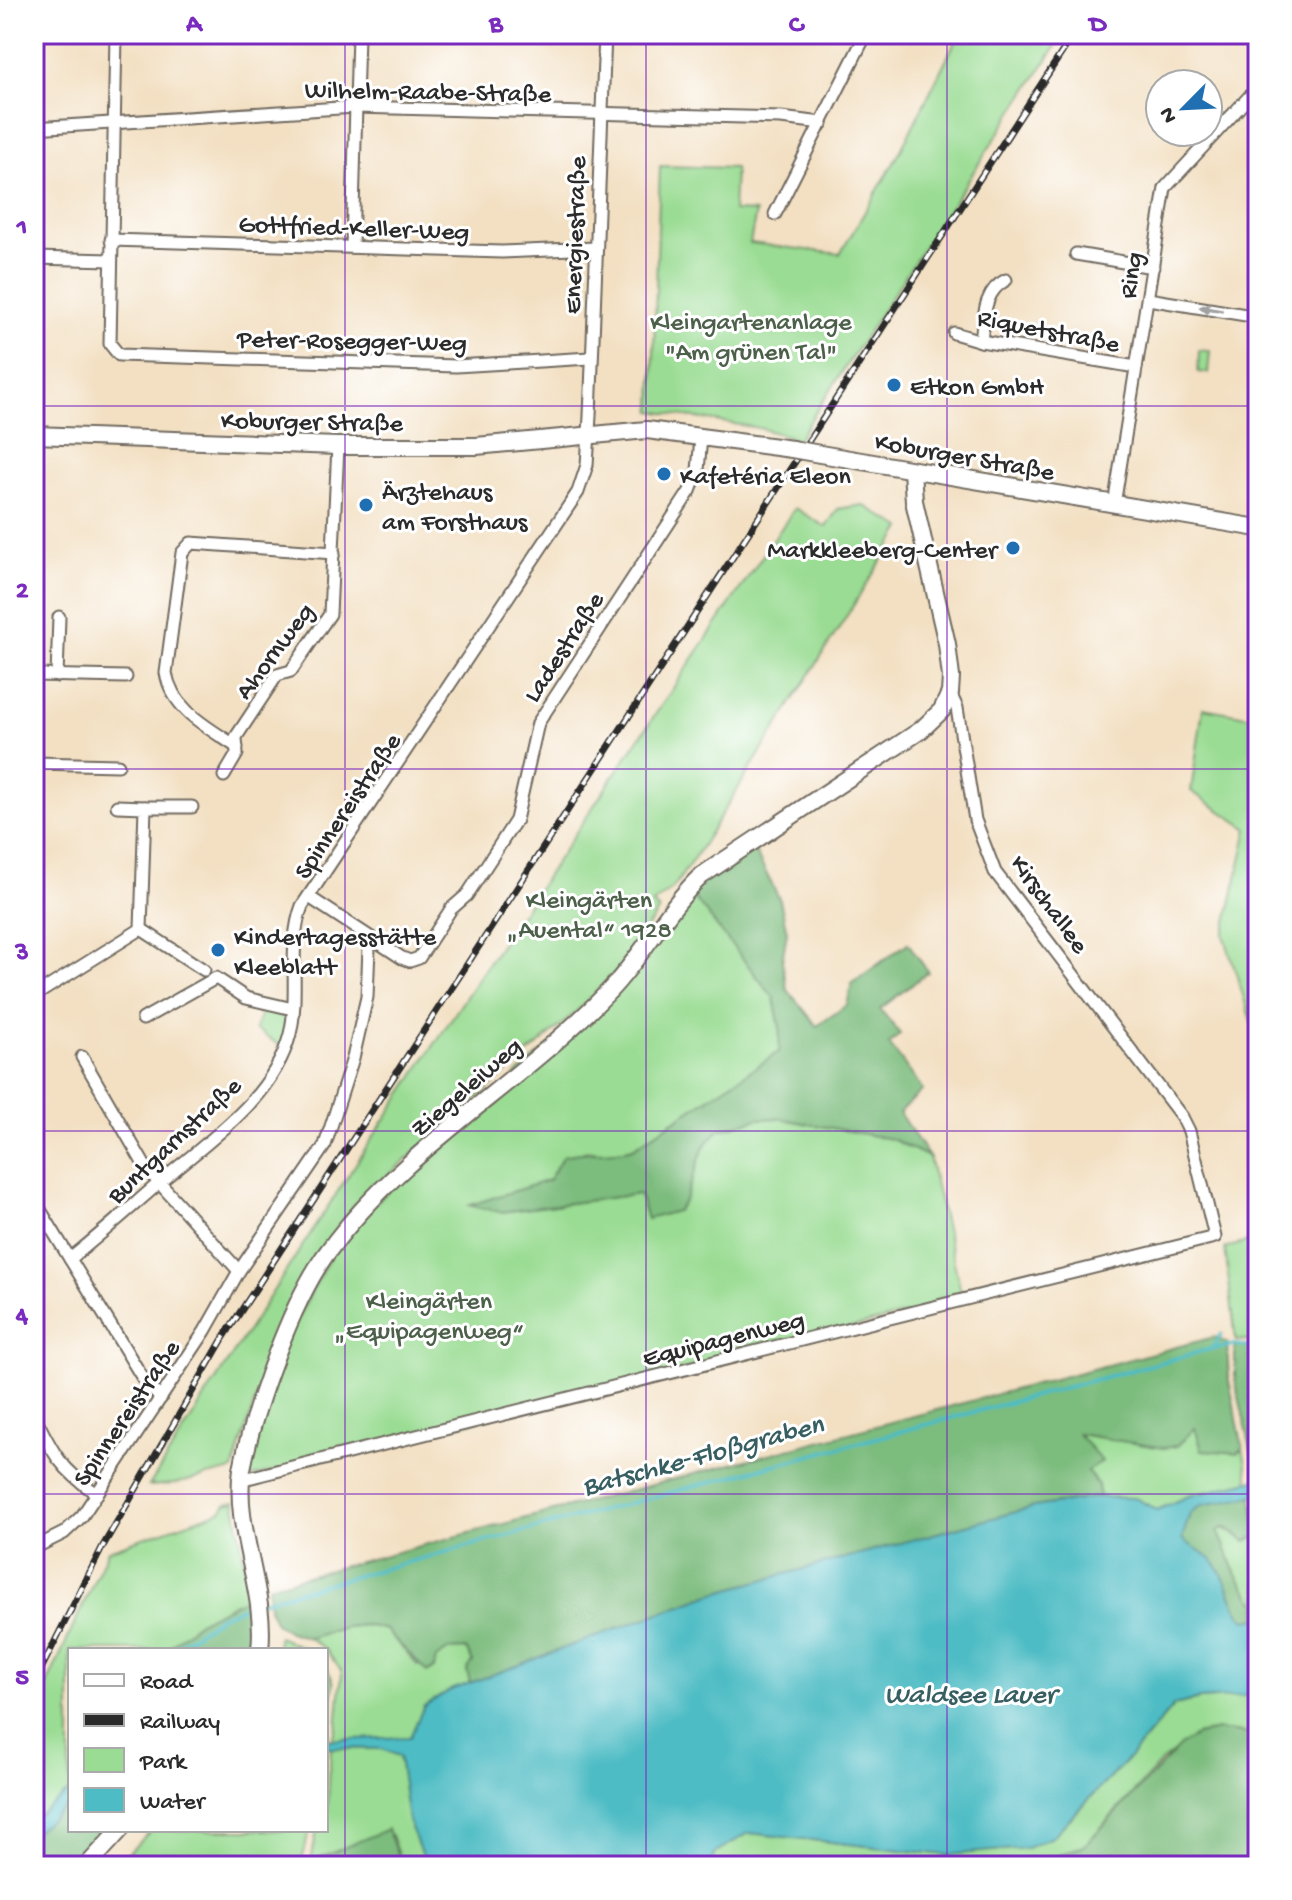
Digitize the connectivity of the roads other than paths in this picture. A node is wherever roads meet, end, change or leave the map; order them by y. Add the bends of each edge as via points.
1 (116, 34) edge
2 (358, 34) edge
3 (605, 34) edge
4 (866, 34) edge
5 (1258, 87) edge
6 (355, 107) junction
7 (600, 113) junction
8 (114, 121) junction
9 (822, 123) junction
10 (34, 128) edge
11 (775, 214) dead end
12 (111, 240) junction
13 (352, 247) junction
14 (596, 248) junction
15 (1076, 254) dead end
16 (34, 258) edge
17 (111, 260) junction
18 (1153, 267) junction
19 (1006, 280) dead end
20 (1148, 299) junction
21 (1258, 317) edge
22 (954, 333) dead end
23 (981, 341) junction
24 (590, 358) junction
25 (1136, 367) junction
26 (34, 435) edge
27 (589, 438) junction
28 (701, 438) junction
29 (338, 446) junction
30 (912, 470) junction
31 (1114, 505) junction
32 (1258, 528) edge
33 (334, 553) junction
34 (59, 617) dead end
35 (34, 675) edge
36 (57, 676) junction
37 (126, 677) dead end
38 (950, 693) junction
39 (237, 747) junction
40 (34, 763) edge
41 (118, 765) dead end
42 (224, 776) dead end
43 (117, 806) dead end
44 (145, 807) junction
45 (192, 807) dead end
46 (309, 897) junction
47 (141, 929) junction
48 (373, 940) junction
49 (204, 970) dead end
50 (34, 996) edge
51 (293, 1009) junction
52 (143, 1019) dead end
53 (82, 1057) dead end
54 (158, 1184) junction
55 (34, 1200) edge
56 (1215, 1237) joint
57 (70, 1259) junction
58 (239, 1271) junction
59 (161, 1398) junction
60 (34, 1415) edge
61 (241, 1476) junction
62 (97, 1494) junction
63 (34, 1548) edge
64 (260, 1648) edge
65 (118, 1832) edge
66 (87, 1866) edge

1 - 8 street
2 - 6 street
3 - 7 street, Energiestraße
4 - 9 street
5 - 18 street, Ring via 1165,188
6 - 7 street, Wilhelm-Raabe-Straße
6 - 8 street, Wilhelm-Raabe-Straße
6 - 13 street
7 - 9 street, Wilhelm-Raabe-Straße
7 - 14 street, Energiestraße
8 - 10 street, Wilhelm-Raabe-Straße
8 - 12 street
9 - 11 street
12 - 13 street, Gottfried-Keller-Weg
12 - 17 street
13 - 14 street, Gottfried-Keller-Weg via 502,252
14 - 24 street, Energiestraße
15 - 18 street
16 - 17 street
17 - 24 street, Peter-Rosegger-Weg via 110,344 119,355 456,366
18 - 20 street, Ring
19 - 23 street via 986,303
21 -> 20 street
20 - 25 street, Ring
22 - 23 street, Riquetstraße
23 - 25 street, Riquetstraße
24 - 27 street, Energiestraße
25 - 31 street, Ring
26 - 29 main road, Koburger Straße
27 - 28 main road, Koburger Straße
27 - 29 main road, Koburger Straße via 476,446
27 - 46 street, Spinnereistraße via 578,492
28 - 30 main road, Koburger Straße, bridge
28 - 48 street, Ladestraße via 690,491 538,723 516,820 467,895 451,909 419,958 402,958
29 - 33 street, Ahornweg
30 - 31 main road, Koburger Straße
30 - 38 main road, Kirschallee via 914,501 948,652
31 - 32 main road, Koburger Straße
33 - 39 street, Ahornweg via 330,614 291,671 277,675 236,737
33 - 39 street via 191,543 182,553 168,685 185,711
34 - 36 street
35 - 36 street
36 - 37 street
38 - 56 street, Kirschallee via 975,820 995,872 1182,1117
38 - 61 main road, Ziegeleiweg via 942,710 921,730 701,876 609,991 365,1207 328,1251 303,1295 268,1384
39 - 42 street, Ahornweg
40 - 41 street
43 - 44 street
44 - 45 street
44 - 47 street
46 - 48 street, Spinnereistraße
46 - 51 street, Buntgarnstraße via 298,918
47 - 49 street
47 - 50 street
48 - 58 street, Spinnereistraße via 353,1058 325,1145
51 - 52 street via 246,998 216,978
51 - 54 street, Buntgarnstraße via 277,1063 249,1104
53 - 54 street
54 - 57 street, Buntgarnstraße
54 - 58 street
55 - 57 street
56 - 61 street, Equipagenweg
57 - 59 street via 147,1385
58 - 59 street, Spinnereistraße
59 - 62 street, Spinnereistraße
60 - 62 street via 67,1474
61 - 64 main road, Ziegeleiweg via 259,1602
62 - 63 street, Spinnereistraße via 64,1533
65 - 66 main road

